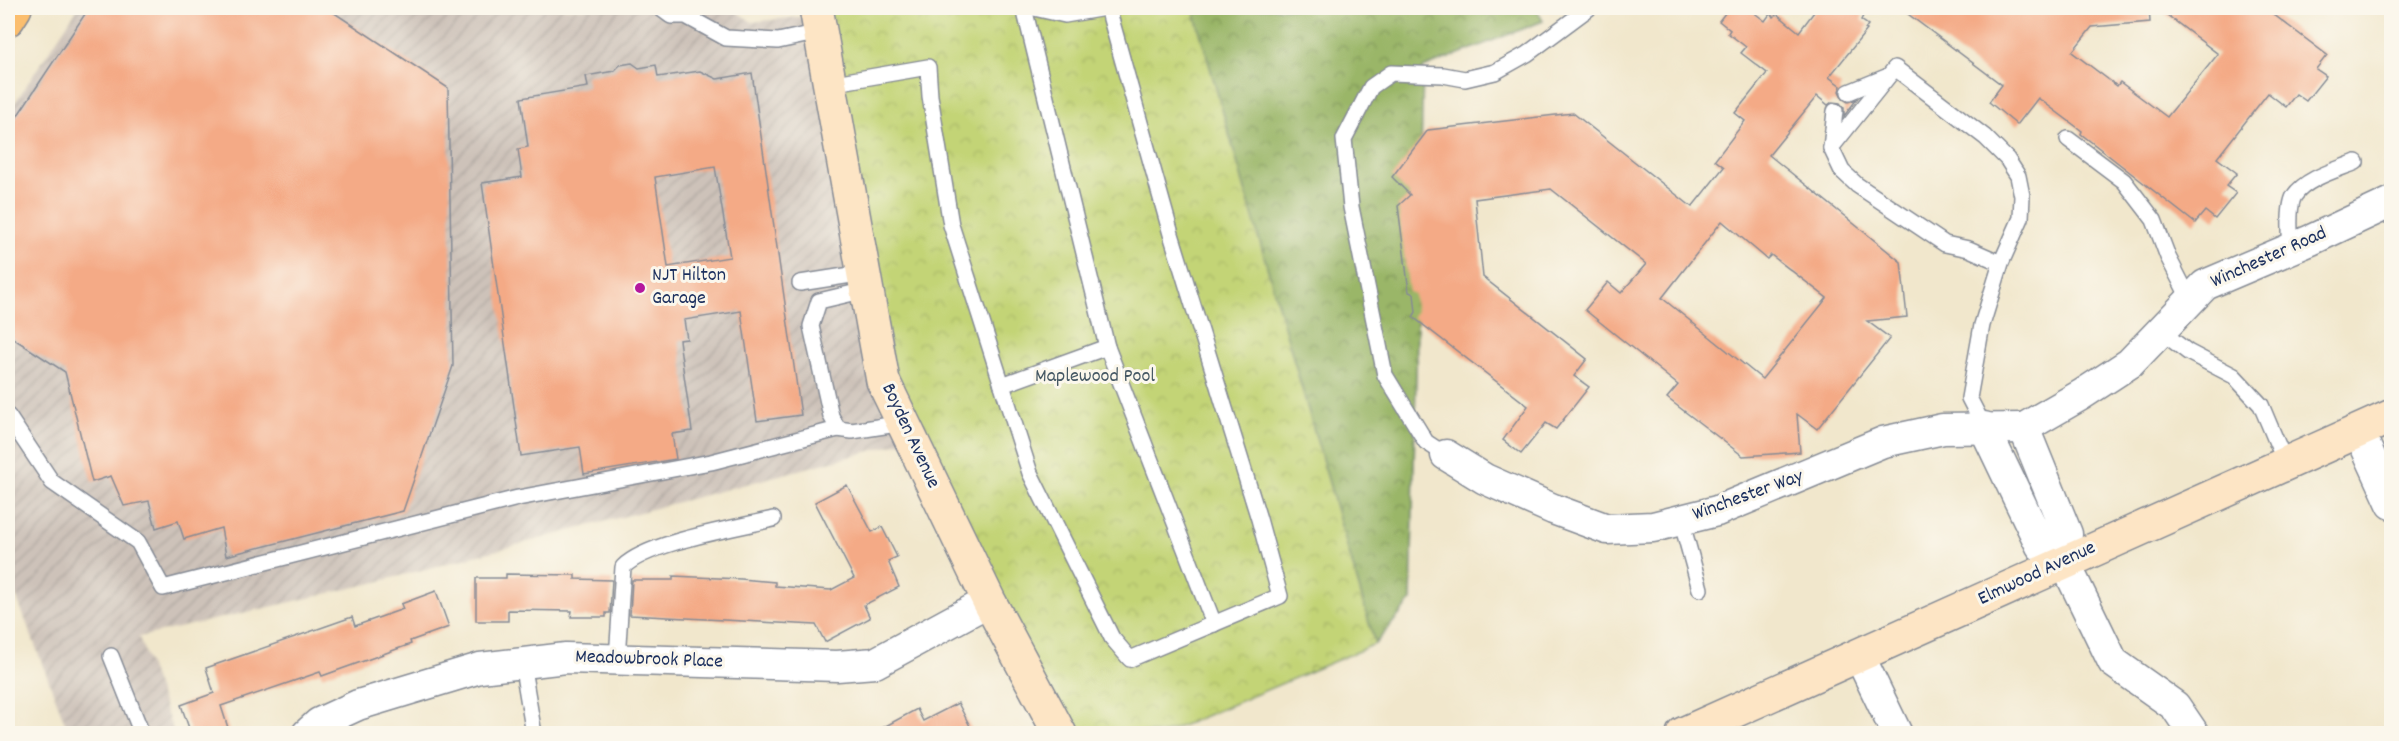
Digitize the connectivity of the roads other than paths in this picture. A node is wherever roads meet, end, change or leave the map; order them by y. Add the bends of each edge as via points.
1 (15, 8) edge
2 (660, 8) edge
3 (1024, 8) edge
4 (1034, 8) edge
5 (1107, 8) edge
6 (1589, 8) edge
7 (684, 12) edge
8 (8, 19) edge
9 (818, 20) edge
10 (1888, 76) junction
11 (829, 84) junction
12 (1850, 92) dead end
13 (1835, 111) dead end
14 (2068, 139) dead end
15 (1831, 148) junction
16 (2356, 162) dead end
17 (2391, 202) edge
18 (2291, 248) junction
19 (2001, 263) junction
20 (865, 281) junction
21 (800, 283) dead end
22 (2190, 300) junction
23 (2159, 330) junction
24 (1107, 347) junction
25 (1002, 385) junction
26 (8, 416) edge
27 (2391, 416) edge
28 (903, 423) junction
29 (1984, 427) junction
30 (2024, 428) junction
31 (838, 429) junction
32 (2359, 432) junction
33 (1446, 455) joint
34 (2285, 462) junction
35 (2391, 504) edge
36 (773, 519) dead end
37 (1681, 520) junction
38 (2064, 561) junction
39 (1700, 589) dead end
40 (989, 601) junction
41 (1214, 624) junction
42 (1859, 655) junction
43 (111, 656) dead end
44 (617, 659) junction
45 (522, 663) junction
46 (142, 734) edge
47 (307, 734) edge
48 (534, 734) edge
49 (1060, 734) edge
50 (1683, 734) edge
51 (1897, 734) edge
52 (2194, 734) edge

1 - 8 main road
2 - 7 lane via 671,15
3 - 24 lane
4 - 5 lane via 1065,15
5 - 41 lane via 1280,596
6 - 33 lane via 1527,54 1495,72 1465,80 1443,75 1391,74 1371,87 1344,139 1351,207 1385,375 1426,442
7 - 9 lane via 726,38 778,41
9 - 11 street, Boyden Avenue
10 - 12 lane
10 - 15 lane
10 - 19 lane via 1895,68 1985,137 2018,176 2021,218
11 - 20 street, Boyden Avenue
11 - 25 lane via 928,67 951,225
13 - 15 lane
14 - 22 lane via 2124,181 2154,220
15 - 19 lane via 1842,171 1857,184 1945,244
16 - 18 lane via 2307,183 2293,197
17 - 18 street, Winchester Road
18 - 22 street, Winchester Road via 2205,285
19 - 29 lane via 1982,325 1969,398
20 - 21 lane
20 - 28 street, Boyden Avenue via 883,381
20 - 31 lane via 819,301 811,326 831,416
22 - 23 street, Winchester Road
23 - 30 street, Winchester Road via 2130,363
23 - 34 lane via 2188,352 2234,376 2261,405
24 - 25 lane
24 - 41 lane
25 - 41 lane via 1030,473 1112,638 1130,659
26 - 31 lane via 52,482 138,542 164,588 518,498 711,462
27 - 32 street, Elmwood Avenue
28 - 31 lane via 852,431
28 - 40 street, Boyden Avenue
29 - 30 street, Winchester Way
29 - 37 street, Winchester Way via 1943,429 1883,442 1717,511
29 - 38 street via 2041,546
30 - 38 street via 2067,534
32 - 34 street, Elmwood Avenue
32 - 35 street
33 - 37 street, Winchester Way via 1485,479 1607,529 1653,527
34 - 38 street, Elmwood Avenue
36 - 44 lane via 662,546 631,559 623,567
37 - 39 lane
38 - 42 street, Elmwood Avenue
38 - 52 street via 2113,662 2175,706
40 - 44 street, Meadowbrook Place via 875,663 837,666
40 - 49 street, Boyden Avenue
42 - 50 street, Elmwood Avenue
42 - 51 street
43 - 46 lane
44 - 45 street, Meadowbrook Place via 566,658
45 - 47 street, Meadowbrook Place via 480,668 358,705 319,723
45 - 48 lane

